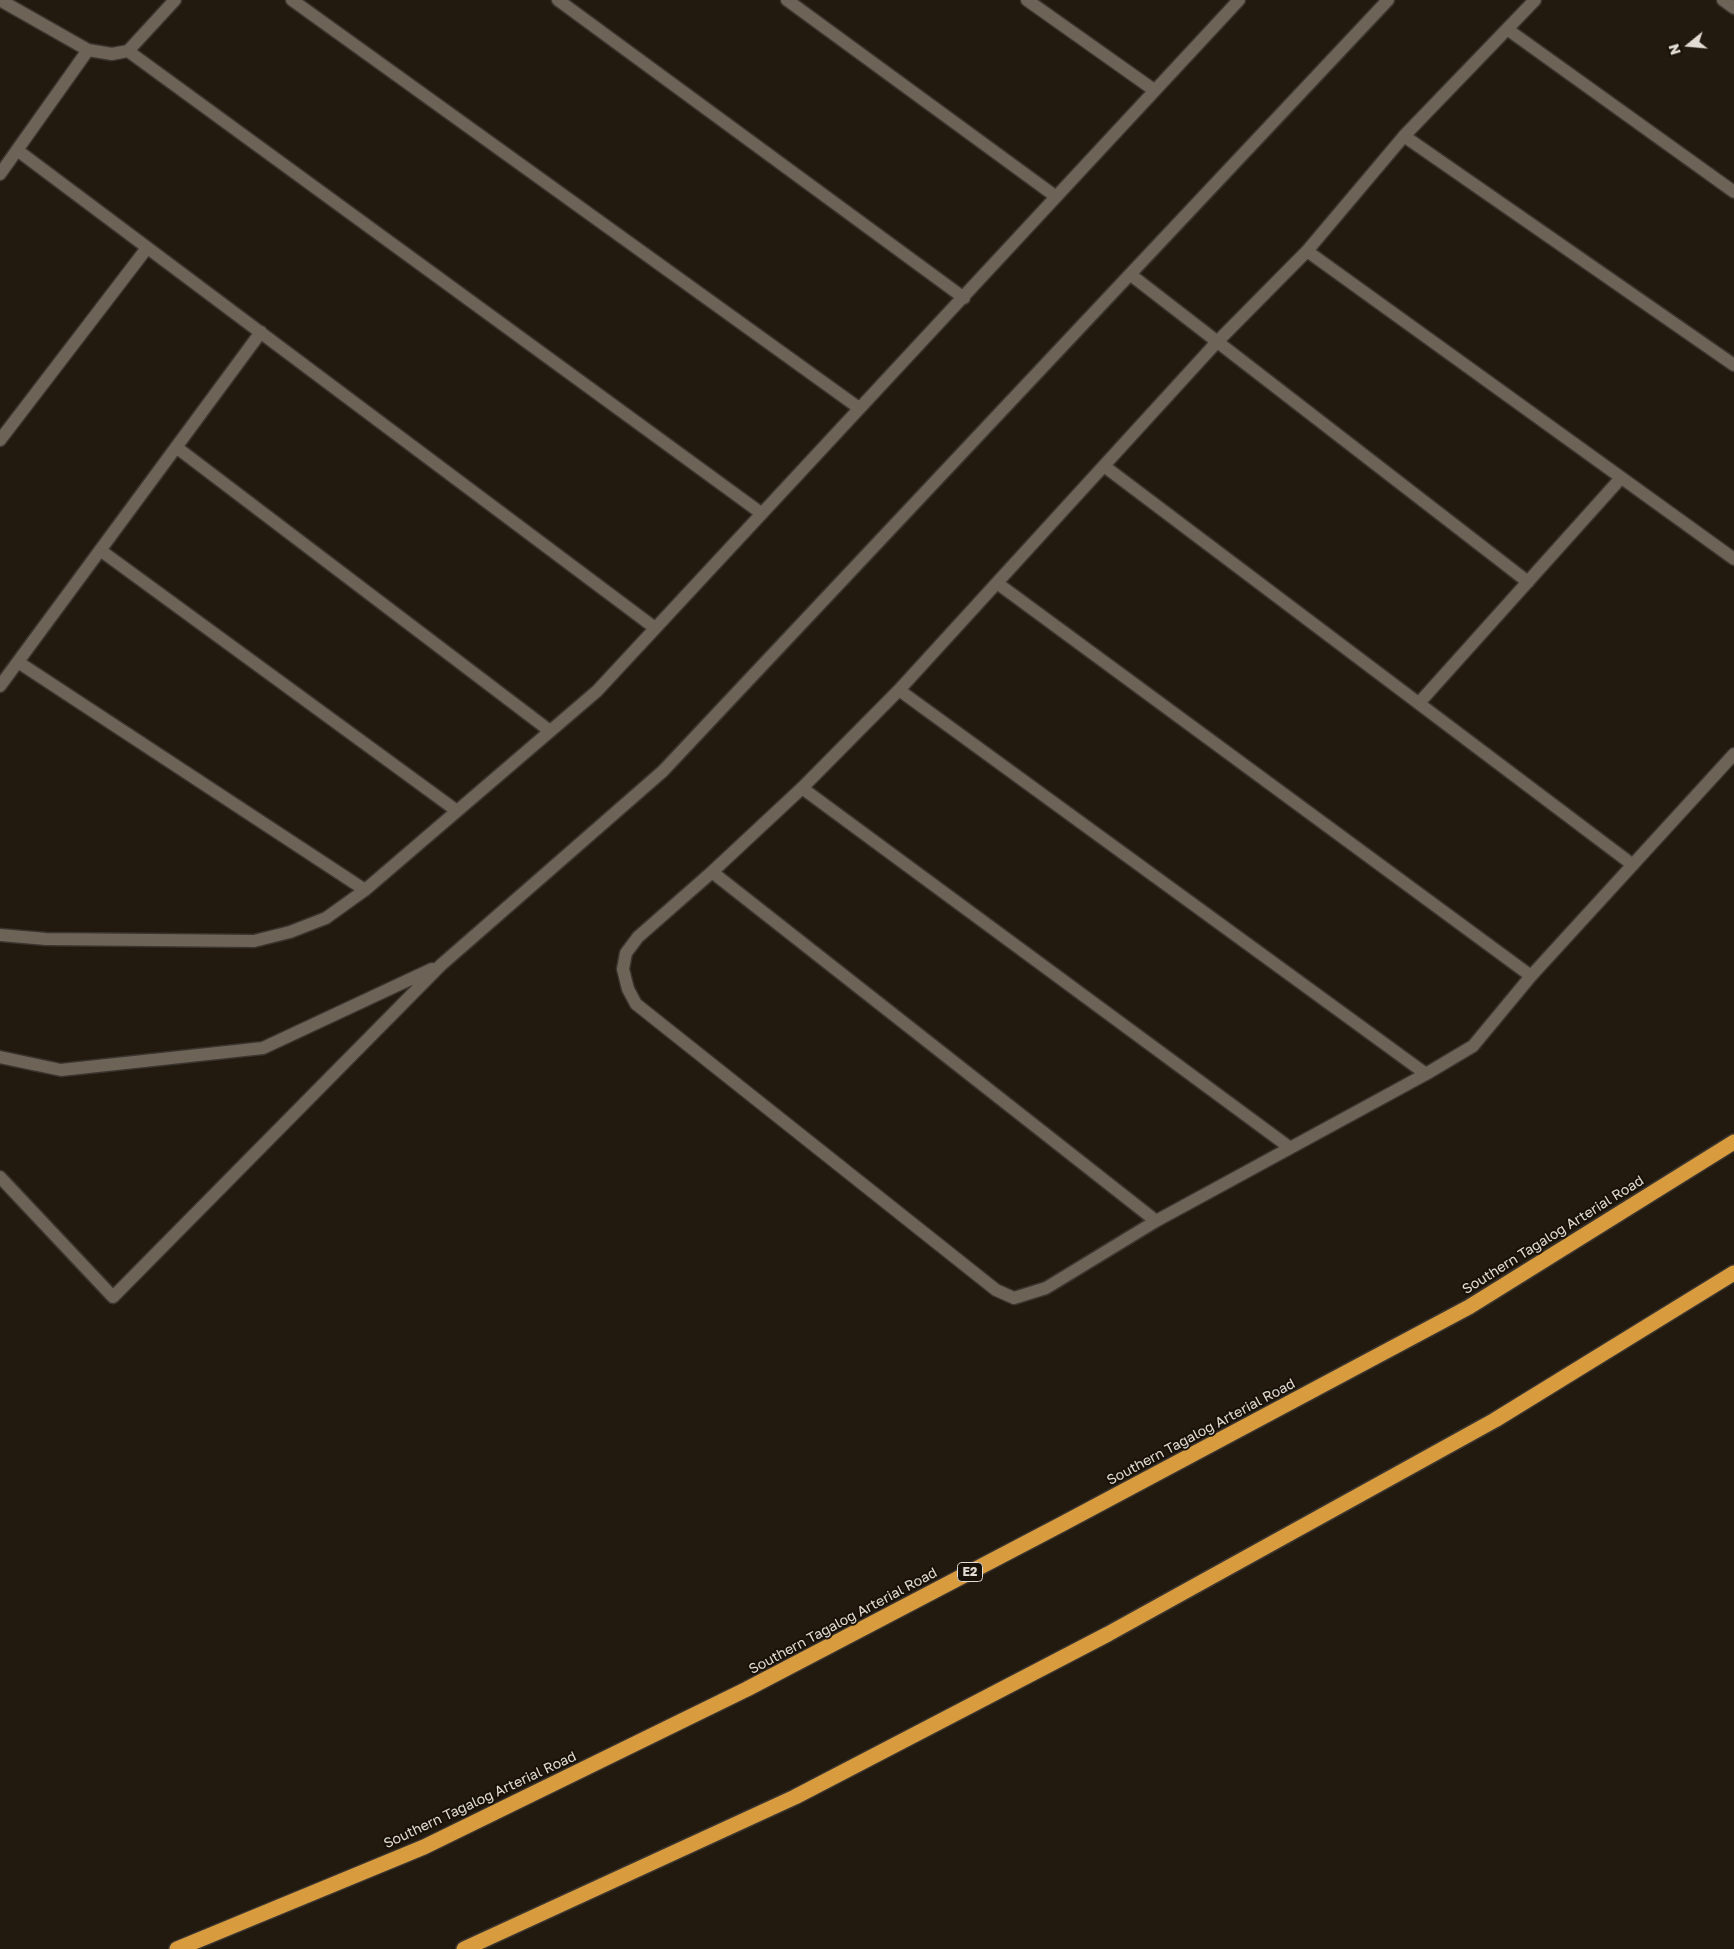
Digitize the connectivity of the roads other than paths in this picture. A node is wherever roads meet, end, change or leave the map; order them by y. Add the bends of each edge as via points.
1 (0, 0) edge
2 (175, 0) edge
3 (292, 0) edge
4 (558, 0) edge
5 (787, 0) edge
6 (1027, 0) edge
7 (1239, 0) edge
8 (1388, 0) edge
9 (1535, 0) edge
10 (1723, 0) edge
11 (1734, 8) edge
12 (1507, 29) junction
13 (88, 50) junction
14 (128, 50) junction
15 (1154, 90) junction
16 (1404, 136) junction
17 (17, 150) junction
18 (0, 174) edge
19 (1734, 192) edge
20 (1055, 196) junction
21 (147, 248) junction
22 (1307, 251) junction
23 (1130, 276) junction
24 (964, 298) junction
25 (261, 332) junction
26 (1216, 343) junction
27 (1734, 365) edge
28 (859, 408) junction
29 (0, 440) edge
30 (176, 447) junction
31 (1104, 466) junction
32 (1622, 478) junction
33 (761, 513) junction
34 (100, 550) junction
35 (1734, 560) edge
36 (997, 582) junction
37 (1528, 582) junction
38 (654, 628) junction
39 (18, 662) junction
40 (0, 686) edge
41 (899, 690) junction
42 (1419, 703) junction
43 (550, 731) junction
44 (1734, 754) edge
45 (802, 788) junction
46 (457, 811) junction
47 (1633, 865) junction
48 (712, 872) junction
49 (365, 890) junction
50 (0, 935) edge
51 (441, 965) junction
52 (1531, 976) junction
53 (0, 1057) edge
54 (1426, 1074) junction
55 (1734, 1142) edge
56 (1289, 1147) junction
57 (0, 1177) edge
58 (1156, 1221) junction
59 (1734, 1272) edge
60 (177, 1949) edge
61 (464, 1949) edge

1 - 13 street
2 - 14 street
3 - 28 street
4 - 24 street
5 - 20 street
6 - 15 street
7 - 15 street
8 - 23 street
9 - 12 street
10 - 11 street
12 - 16 street
12 - 19 street
13 - 14 street via 112,54
13 - 17 street
14 - 33 street
15 - 20 street
16 - 22 street
16 - 27 street
17 - 18 street
17 - 21 street
20 - 24 street
21 - 25 street
21 - 29 street
22 - 26 street
22 - 32 street
23 - 26 street
23 - 51 street via 663,771
24 - 28 street
25 - 30 street
25 - 38 street
26 - 31 street
26 - 37 street
28 - 33 street
30 - 34 street
30 - 43 street
31 - 36 street
31 - 42 street
32 - 35 street
32 - 37 street
33 - 38 street
34 - 39 street
34 - 46 street
36 - 41 street
36 - 52 street
37 - 42 street
38 - 43 street via 597,691
39 - 40 street
39 - 49 street
41 - 45 street
41 - 54 street
42 - 47 street
43 - 46 street
44 - 47 street
45 - 48 street
45 - 56 street
46 - 49 street
47 - 52 street
48 - 58 street
48 - 58 street via 638,937 626,953 623,969 636,1004 996,1290 1014,1298 1046,1288
49 - 50 street via 326,918 254,941 46,939
51 - 53 street via 263,1048 61,1070
51 - 57 street via 113,1297
52 - 54 street via 1473,1046
54 - 56 street
55 - 60 highway, Southern Tagalog Arterial Road / E2 via 1469,1307 747,1689 424,1847
56 - 58 street
59 - 61 highway via 1495,1420 1108,1634 795,1797

